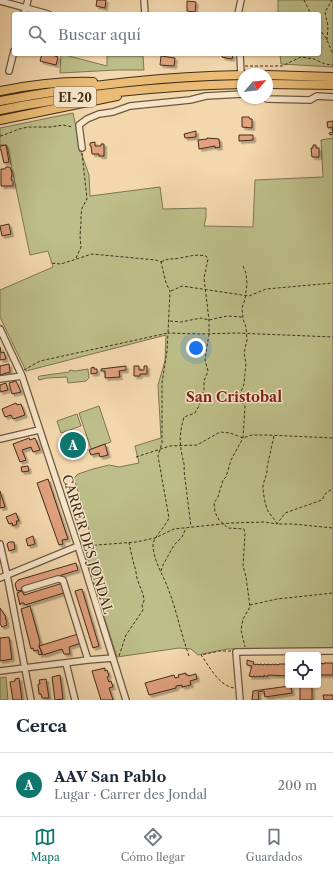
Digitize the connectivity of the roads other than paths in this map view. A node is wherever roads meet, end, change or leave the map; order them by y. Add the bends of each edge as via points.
1 (28, 0) edge
2 (144, 0) edge
3 (241, 0) edge
4 (0, 1) edge
5 (25, 8) junction
6 (24, 12) edge
7 (40, 12) edge
8 (145, 12) edge
9 (238, 12) edge
10 (13, 56) edge
11 (240, 56) edge
12 (242, 68) edge
13 (9, 71) dead end
14 (237, 72) edge
15 (273, 75) edge
16 (333, 77) edge
17 (119, 82) junction
18 (237, 84) edge
19 (273, 84) edge
20 (333, 85) edge
21 (151, 88) junction
22 (0, 91) edge
23 (237, 94) edge
24 (333, 97) edge
25 (273, 99) edge
26 (0, 101) edge
27 (0, 110) edge
28 (0, 120) edge
29 (82, 148) road end
30 (0, 329) edge
31 (21, 374) junction
32 (0, 379) edge
33 (39, 430) junction
34 (0, 439) edge
35 (0, 544) edge
36 (78, 546) junction
37 (7, 575) junction
38 (0, 578) edge
39 (24, 590) dead end
40 (333, 651) edge
41 (116, 658) junction
42 (88, 660) junction
43 (66, 663) junction
44 (26, 668) junction
45 (0, 672) edge
46 (31, 700) edge
47 (76, 700) edge
48 (126, 700) edge
49 (240, 700) edge

1 - 5 street
2 - 8 street
3 - 9 street
4 - 5 street
5 - 6 street
5 - 7 street
10 - 13 street
11 - 12 street
14 - 17 highway, EI-20
15 - 16 highway
17 - 22 highway via 75,81
17 - 26 highway, EI-20
18 - 21 highway, EI-20
19 - 20 highway
21 - 27 highway, EI-20 via 75,96
21 - 28 highway
23 - 29 street via 130,106 99,114 79,125
24 - 25 street via 317,96 310,100
30 - 31 street, CARRER DES JONDAL
31 - 32 street
31 - 33 street, CARRER DES JONDAL
33 - 34 street
33 - 36 street, CARRER DES JONDAL
35 - 37 street
36 - 37 street
36 - 41 street, CARRER DES JONDAL via 103,632
37 - 38 street
37 - 44 street
39 - 42 street via 58,579 64,580
40 - 49 street via 236,652
41 - 42 street
41 - 48 street, CARRER DES JONDAL
42 - 43 street
43 - 44 street
43 - 47 street
44 - 45 street
44 - 46 street

